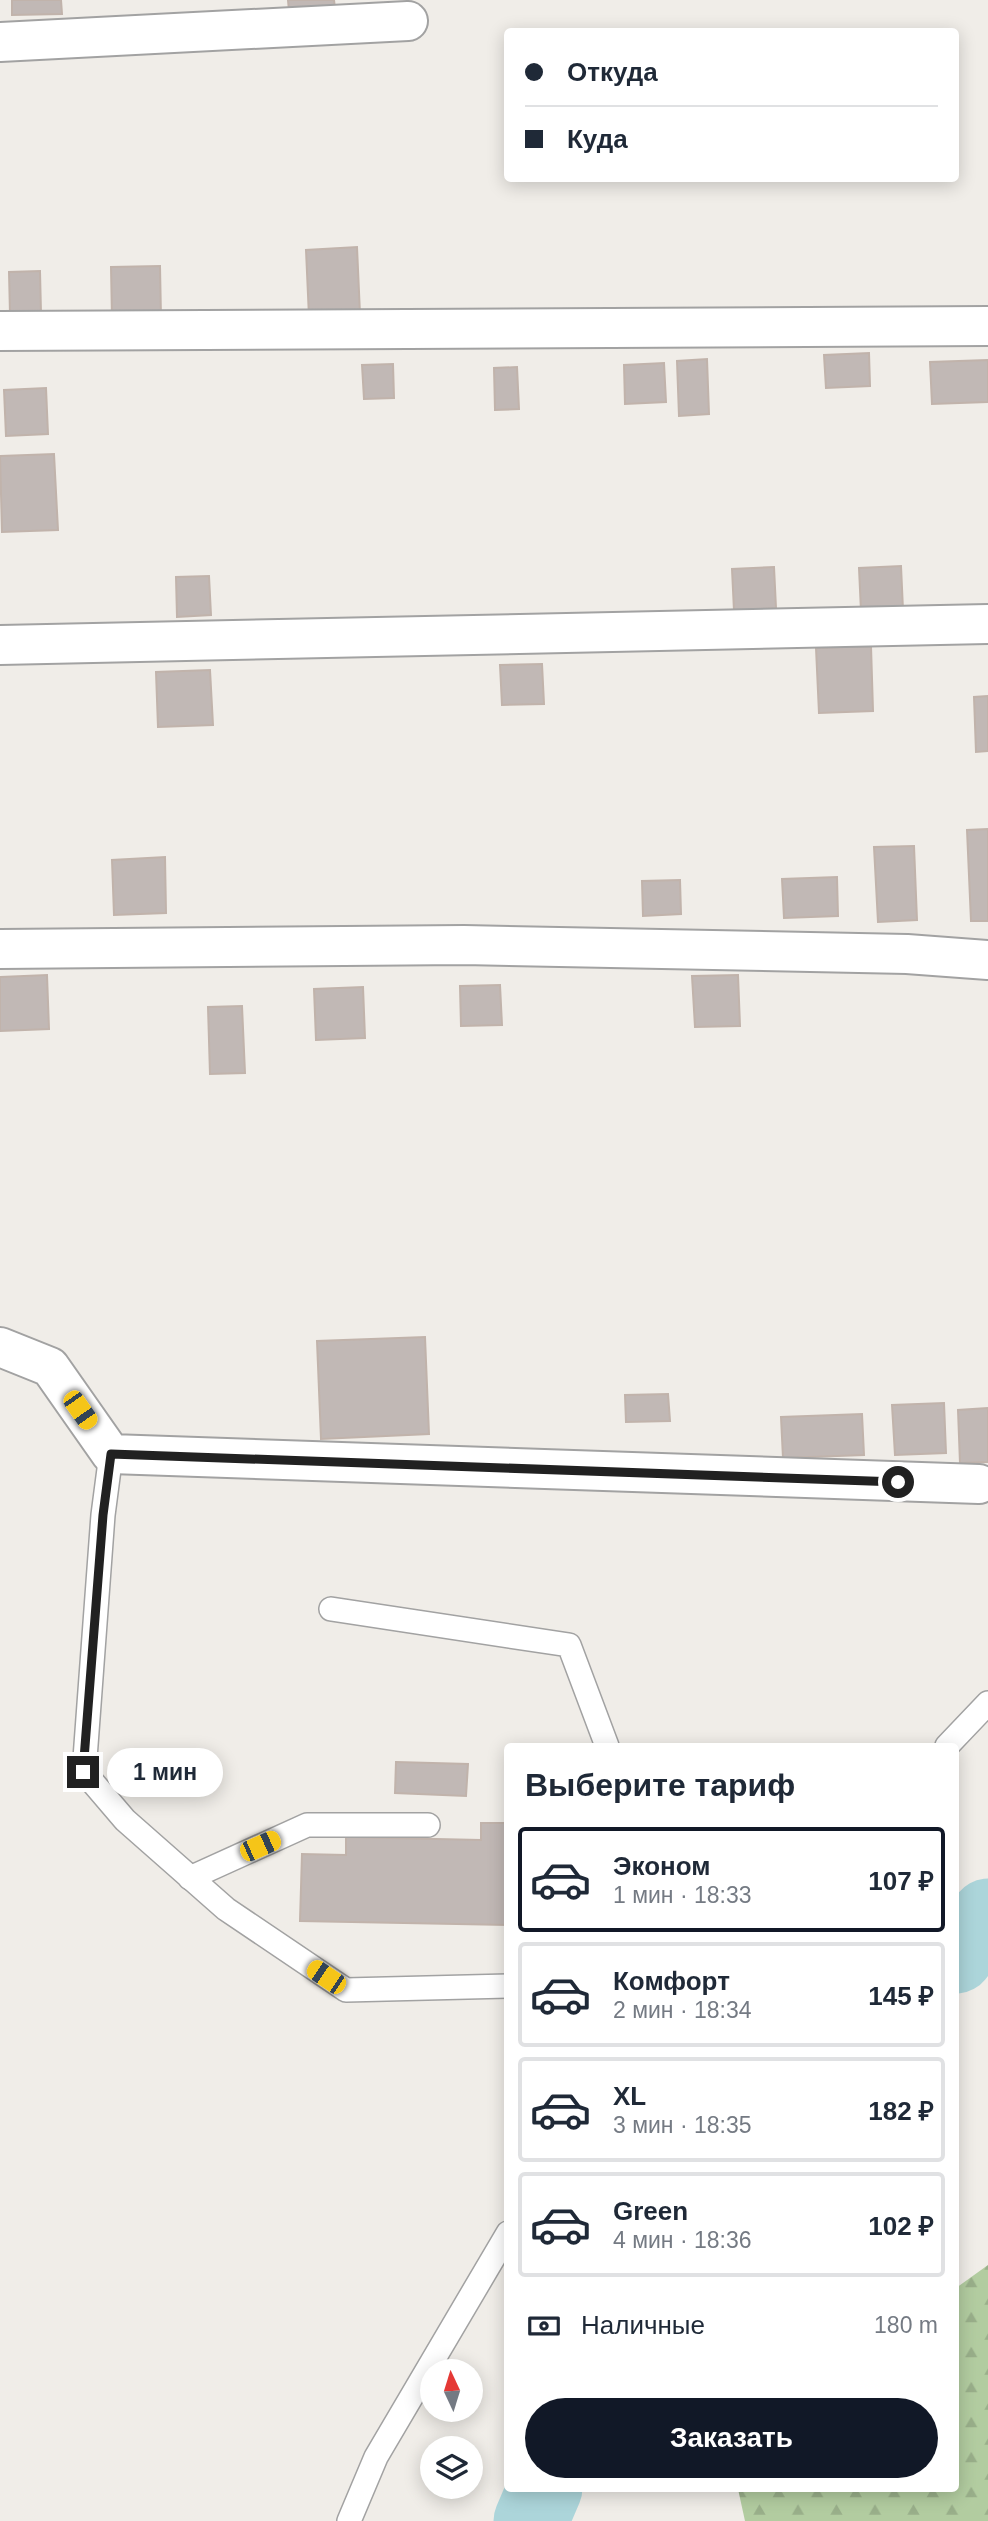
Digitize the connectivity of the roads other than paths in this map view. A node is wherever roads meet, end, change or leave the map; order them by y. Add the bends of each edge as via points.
1 (408, 21) dead end
2 (0, 42) edge
3 (988, 326) edge
4 (0, 331) edge
5 (988, 624) edge
6 (0, 645) edge
7 (0, 949) edge
8 (988, 960) edge
9 (0, 1347) edge
10 (111, 1454) junction
11 (979, 1485) dead end
12 (331, 1609) dead end
13 (988, 1703) edge
14 (606, 1743) edge
15 (950, 1743) edge
16 (428, 1825) dead end
17 (190, 1878) junction
18 (504, 1986) edge
19 (504, 2240) edge
20 (349, 2521) edge

1 - 2 street
3 - 4 street
5 - 6 street
7 - 8 street via 464,945 907,954
9 - 10 street via 50,1367
10 - 11 street
10 - 17 lane via 83,1772 125,1821
12 - 14 lane via 569,1645
13 - 15 lane
16 - 17 lane via 307,1825
17 - 18 lane via 226,1909 346,1990
19 - 20 lane via 376,2457

